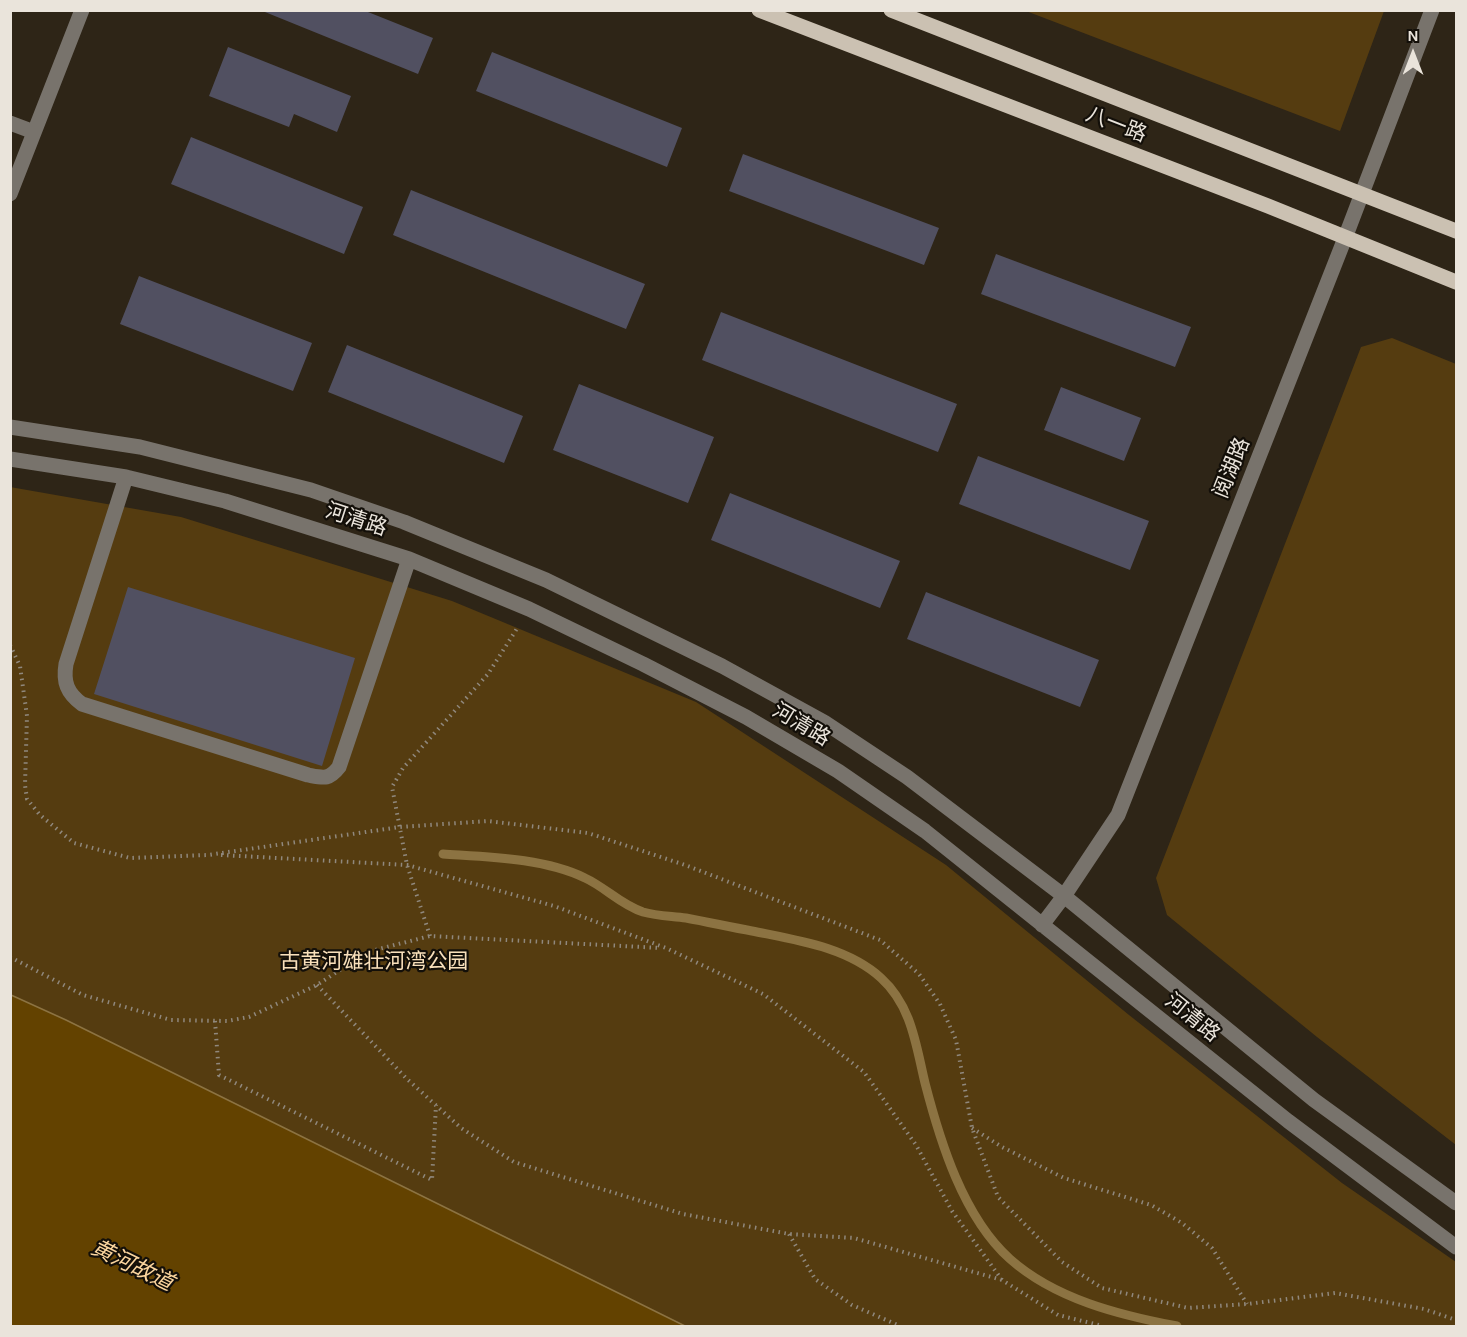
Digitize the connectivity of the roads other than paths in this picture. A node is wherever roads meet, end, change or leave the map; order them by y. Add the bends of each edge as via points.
1 (82, 10) edge
2 (759, 10) edge
3 (891, 10) edge
4 (1432, 10) edge
5 (10, 123) edge
6 (34, 132) junction
7 (1362, 193) junction
8 (10, 194) edge
9 (1456, 231) edge
10 (1345, 238) junction
11 (1456, 282) edge
12 (10, 427) edge
13 (10, 459) edge
14 (126, 477) junction
15 (409, 559) junction
16 (1064, 896) junction
17 (1042, 925) junction
18 (1456, 1203) edge
19 (1456, 1247) edge

1 - 6 street
2 - 10 main road, 八一路
3 - 7 main road, 八一路
4 - 7 street, 阅湖路
5 - 6 street
6 - 8 street
7 - 9 main road, 八一路
7 - 10 street, 阅湖路
10 - 11 main road, 八一路
10 - 16 street, 阅湖路 via 1118,815
12 - 16 street, 河清路 via 140,447 311,490 404,522 546,580 722,666 824,722 907,777
13 - 14 street, 河清路
14 - 15 street, 河清路 via 225,501
14 - 15 street via 66,664 68,691 82,704 308,775 323,778 333,775 339,766
15 - 17 street, 河清路 via 529,609 746,717 838,771 925,831
16 - 17 street, 阅湖路
16 - 18 street, 河清路 via 1314,1100
17 - 19 street, 河清路 via 1288,1121

